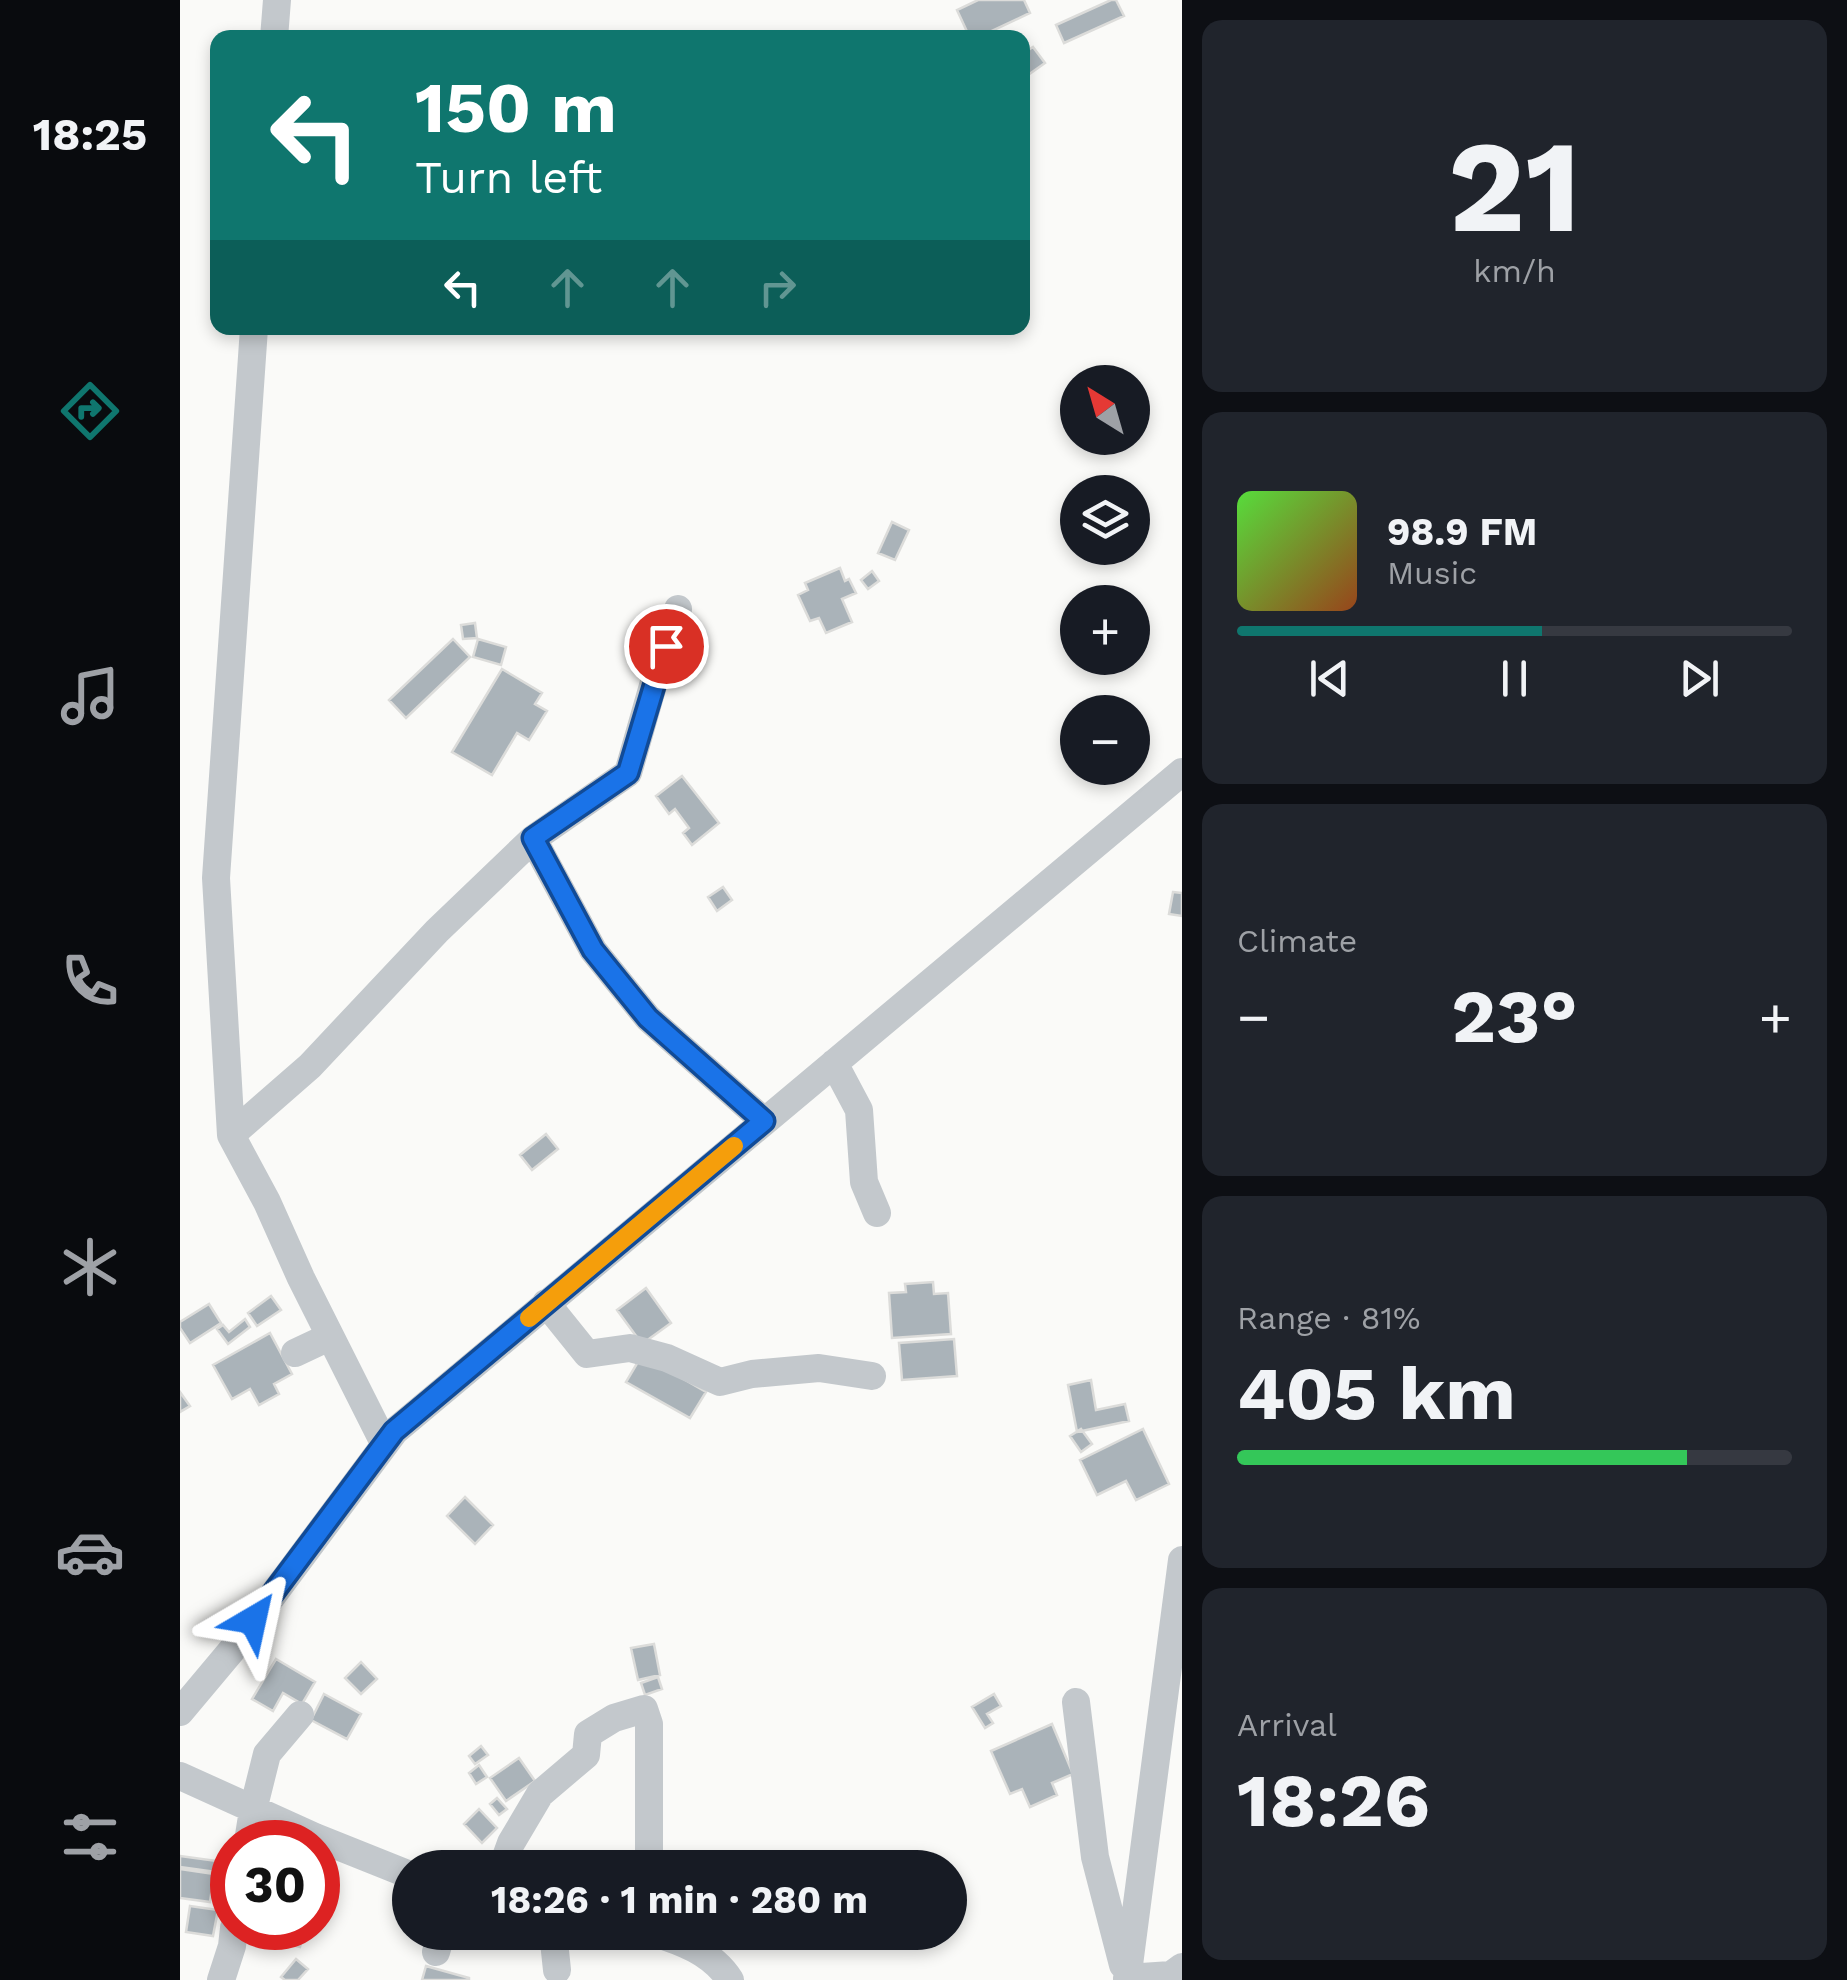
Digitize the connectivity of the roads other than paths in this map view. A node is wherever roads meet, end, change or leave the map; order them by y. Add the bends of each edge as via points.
1 (277, 0) edge
2 (275, 30) edge
3 (254, 335) edge
4 (678, 609) dead end
5 (1182, 772) edge
6 (533, 838) junction
7 (834, 1063) junction
8 (764, 1121) junction
9 (231, 1135) junction
10 (877, 1213) dead end
11 (546, 1303) junction
12 (330, 1337) junction
13 (296, 1353) dead end
14 (872, 1376) dead end
15 (384, 1444) junction
16 (1182, 1560) edge
17 (1076, 1702) dead end
18 (180, 1712) edge
19 (300, 1715) dead end
20 (180, 1776) edge
21 (253, 1810) junction
22 (251, 1820) edge
23 (508, 1850) edge
24 (649, 1850) edge
25 (392, 1868) edge
26 (231, 1950) edge
27 (554, 1950) edge
28 (697, 1950) edge
29 (1182, 1967) edge
30 (556, 1970) dead end
31 (1128, 1979) edge
32 (221, 1980) edge
33 (730, 1980) edge

1 - 2 street
3 - 9 street via 216,878
4 - 6 street via 628,773
5 - 7 street
6 - 8 street via 593,950 648,1018
6 - 9 street via 310,1066
7 - 8 street
7 - 10 street via 859,1110 864,1182
8 - 11 street
9 - 12 street
11 - 14 street via 588,1354 630,1348 720,1382 819,1368
11 - 15 street
12 - 13 street
12 - 15 street
15 - 18 street
16 - 31 street
17 - 31 street via 1095,1857
19 - 21 street via 267,1754
20 - 21 street
21 - 22 street
21 - 25 street
23 - 24 street via 540,1794 586,1755 588,1734 644,1710 650,1724
26 - 32 street
27 - 30 street
28 - 33 street
29 - 31 street via 1171,1976

